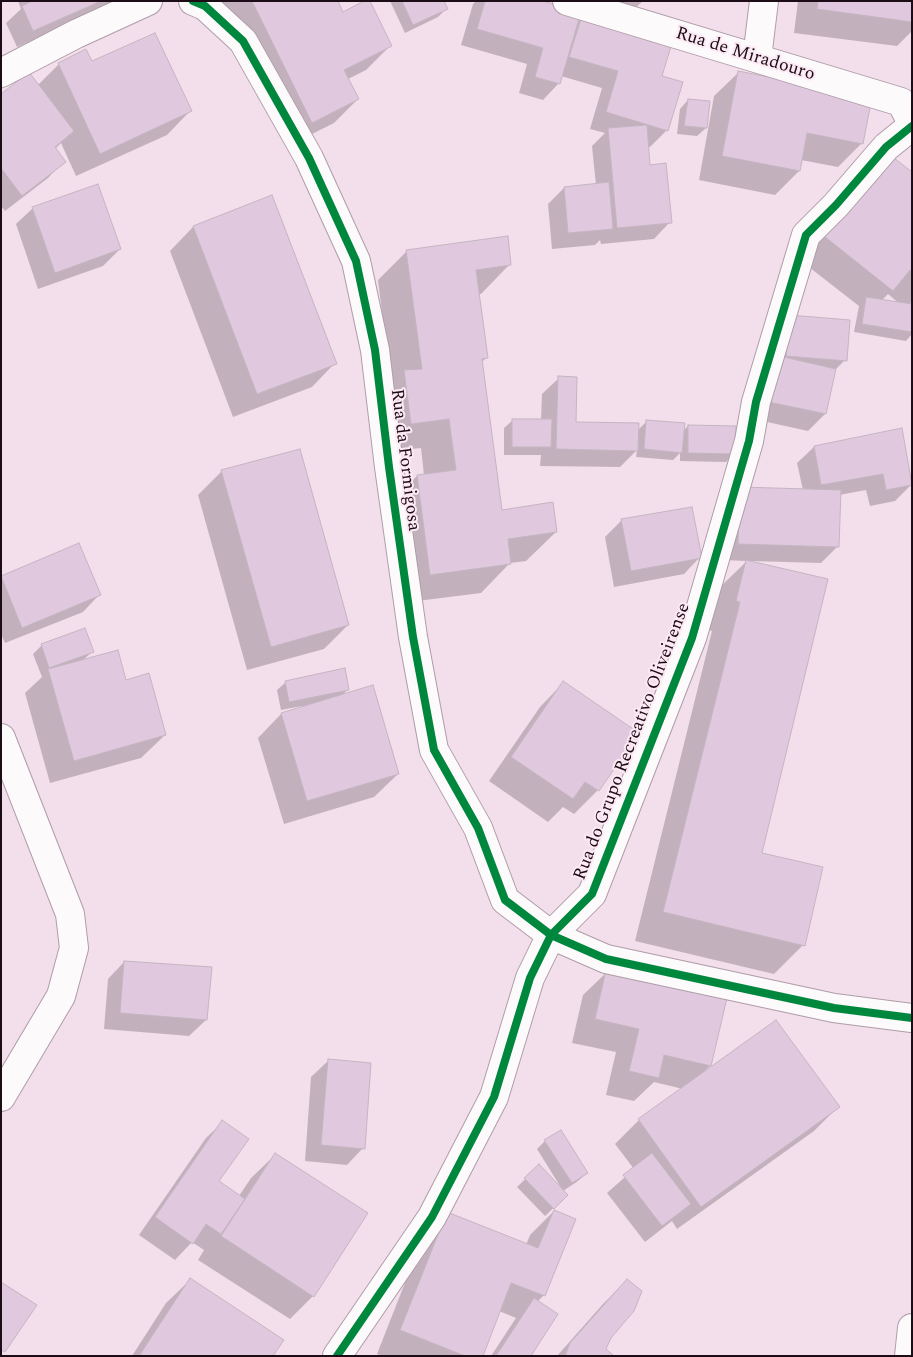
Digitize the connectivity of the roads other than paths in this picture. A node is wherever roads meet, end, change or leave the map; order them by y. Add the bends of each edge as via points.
1 (148, 1) edge
2 (193, 1) edge
3 (568, 1) edge
4 (764, 1) edge
5 (757, 58) junction
6 (1, 73) edge
7 (912, 124) edge
8 (1, 738) edge
9 (551, 935) junction
10 (912, 1018) edge
11 (1, 1097) edge
12 (912, 1328) edge
13 (337, 1356) edge
14 (909, 1356) edge

1 - 6 street
2 - 9 street, Rua da Formigosa via 205,6 243,40 309,158 356,261 375,350 413,637 434,750 478,828 505,900
3 - 5 street, Rua de Miradouro
4 - 5 street
5 - 7 street, Rua de Miradouro via 901,102
7 - 9 street, Rua do Grupo Recreativo Oliveirense via 886,147 836,206 806,235 756,402 749,441 692,638 592,894
8 - 11 street via 70,914 74,948 62,996
9 - 10 street, Rua da Formigosa via 606,959 834,1008
9 - 13 street, Rua do Grupo Recreativo Oliveirense via 530,978 494,1097 432,1217
12 - 14 street

